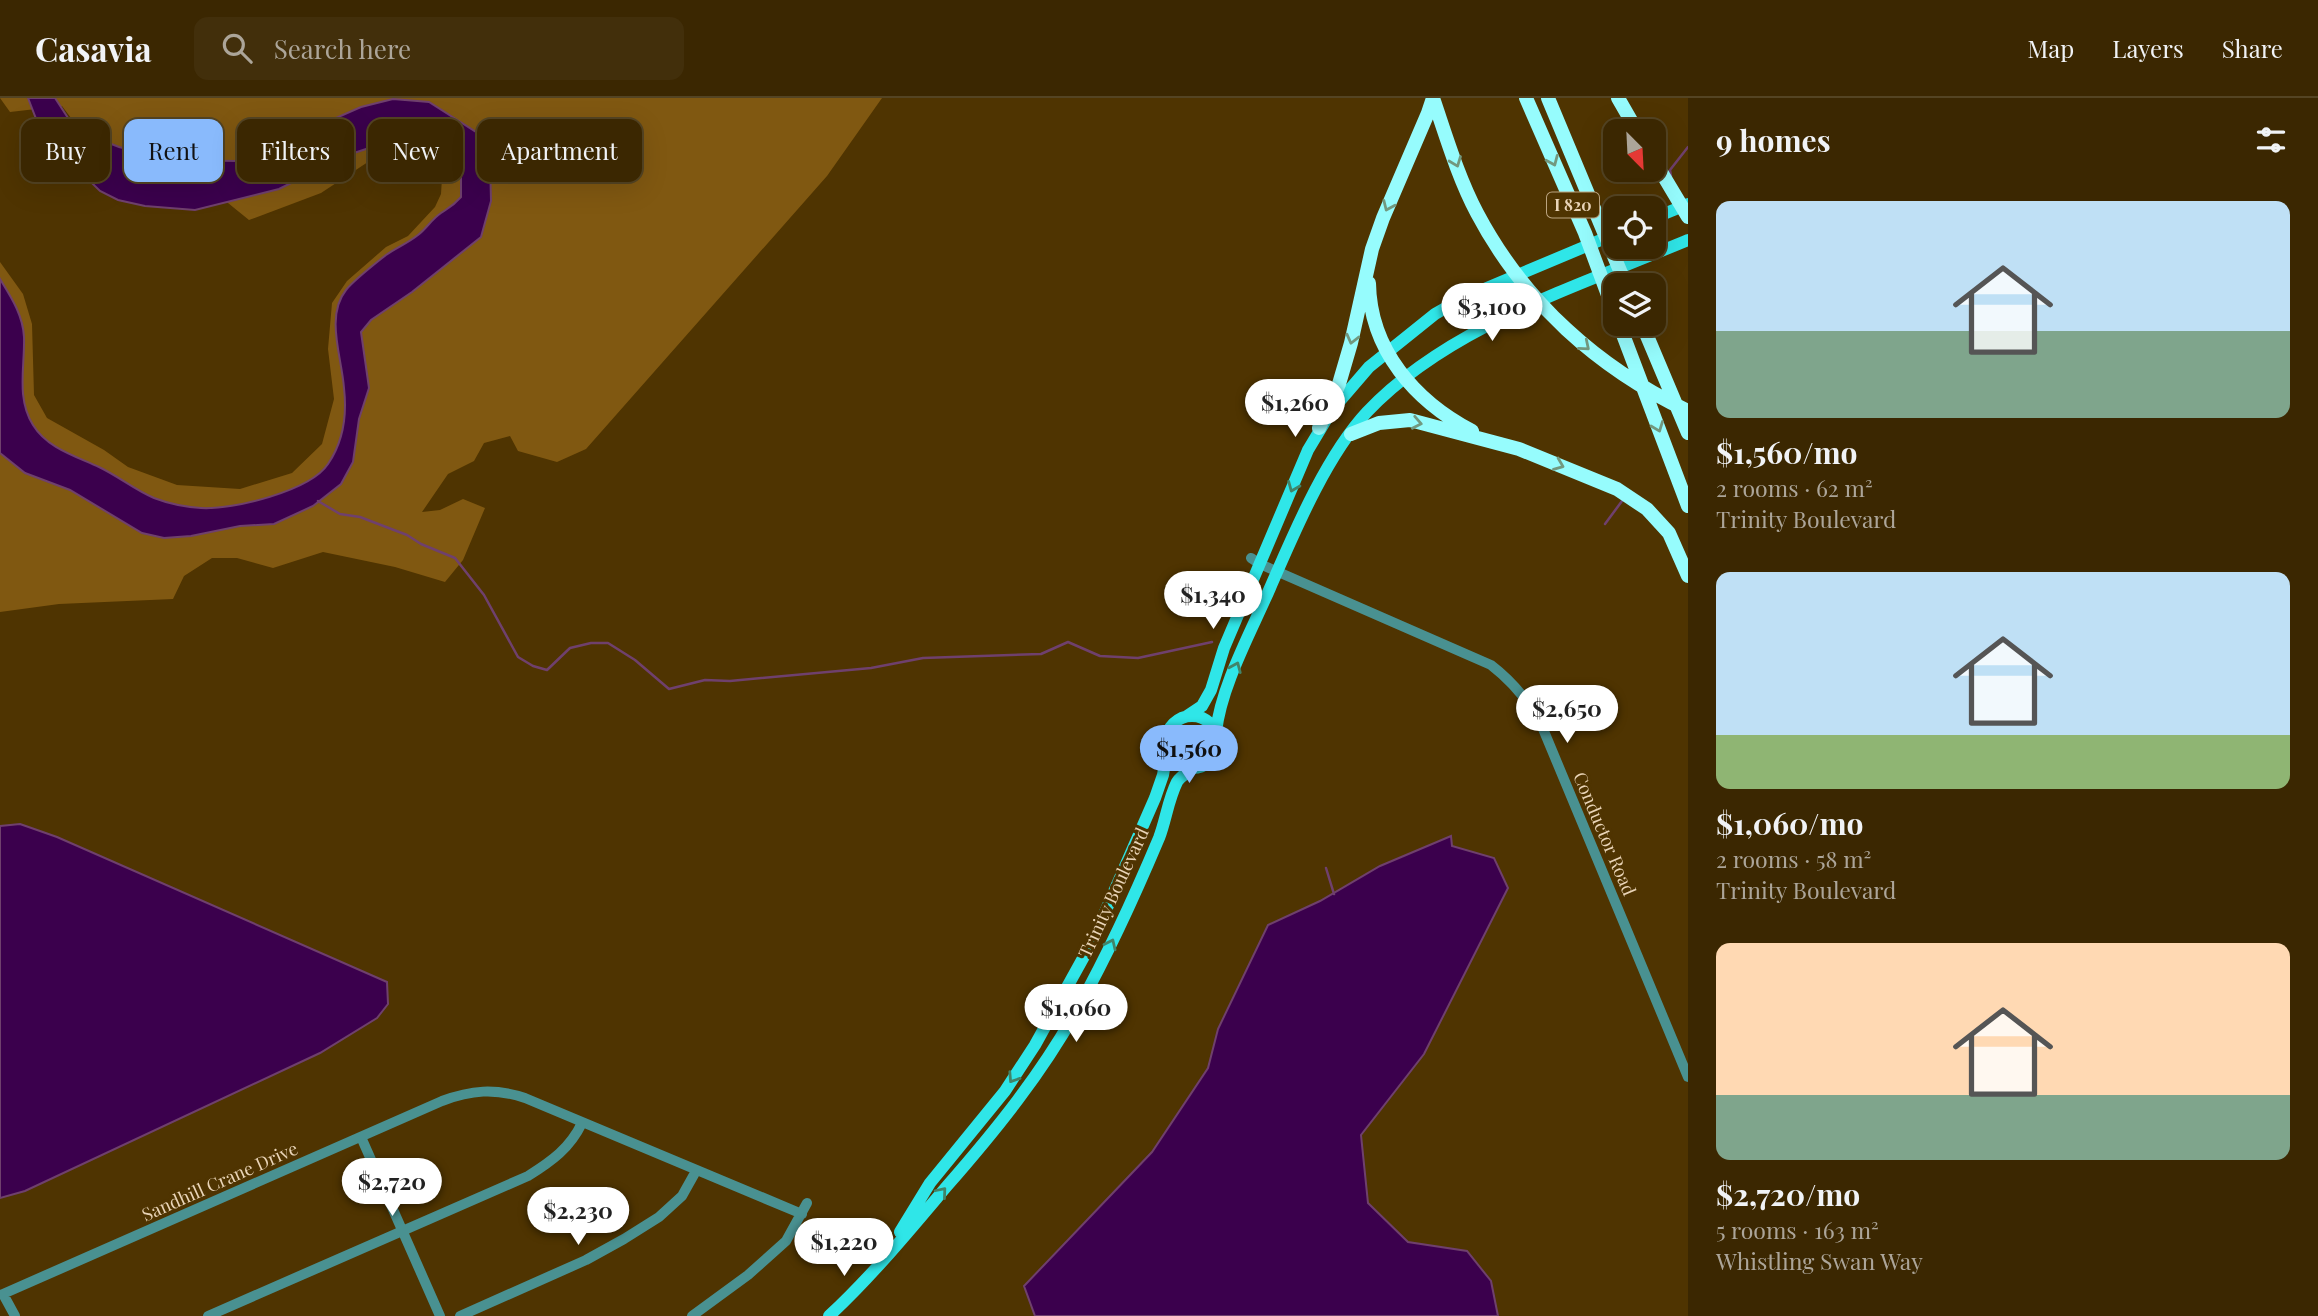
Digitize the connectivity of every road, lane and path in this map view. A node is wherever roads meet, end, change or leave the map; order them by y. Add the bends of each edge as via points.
1 (1433, 98) edge
2 (1526, 98) edge
3 (1548, 98) edge
4 (1618, 98) edge
5 (1630, 119) edge
6 (1666, 180) edge
7 (1688, 204) edge
8 (1666, 213) edge
9 (1688, 217) edge
10 (1603, 239) edge
11 (1688, 240) edge
12 (1372, 248) junction
13 (1621, 273) edge
14 (1603, 282) edge
15 (1624, 336) edge
16 (1647, 336) edge
17 (1386, 352) junction
18 (1404, 379) junction
19 (1688, 411) edge
20 (1320, 428) junction
21 (1688, 433) edge
22 (1352, 434) junction
23 (1494, 443) junction
24 (1685, 499) edge
25 (1688, 512) edge
26 (1255, 561) junction
27 (1277, 571) junction
28 (1688, 576) edge
29 (1187, 716) junction
30 (1216, 732) junction
31 (1167, 752) junction
32 (1193, 768) junction
33 (1688, 1077) edge
34 (582, 1123) junction
35 (361, 1138) junction
36 (696, 1171) junction
37 (807, 1203) dead end
38 (802, 1214) junction
39 (403, 1230) junction
40 (882, 1263) junction
41 (15, 1316) edge
42 (208, 1316) edge
43 (440, 1316) edge
44 (460, 1316) edge
45 (693, 1316) edge
46 (829, 1316) edge

1 -> 12 highway
1 -> 19 highway via 1476,210 1523,284 1587,349 1624,377
2 -> 14 highway, I 820
3 - 13 highway, I 820
4 - 5 highway
6 - 9 highway
7 - 8 main road
10 - 17 main road, Trinity Boulevard via 1444,309
11 - 18 main road, Trinity Boulevard via 1486,327 1446,348
12 - 17 highway via 1369,295
12 -> 20 highway via 1351,343
15 -> 24 highway
16 - 21 highway
17 - 18 highway
17 - 20 main road, Trinity Boulevard
18 - 22 main road, Trinity Boulevard via 1366,414
18 - 23 highway via 1453,421
20 -> 26 main road, Trinity Boulevard
22 -> 23 highway via 1379,423 1410,420
22 - 27 main road, Trinity Boulevard via 1331,460
23 -> 28 highway via 1520,449 1635,499 1669,533
24 - 25 highway
26 - 27 street, Conductor Road
26 - 29 main road, Trinity Boulevard via 1207,698
30 -> 27 main road, Trinity Boulevard via 1223,697
27 - 33 street, Conductor Road via 1491,665 1519,690 1541,724
29 - 30 main road via 1205,719
29 - 31 main road, Trinity Boulevard via 1169,729
30 - 32 main road, Trinity Boulevard via 1215,755 1207,764
31 - 32 main road via 1177,764
31 -> 40 main road, Trinity Boulevard via 1155,798 1069,987 1005,1091 930,1183
40 -> 32 main road, Trinity Boulevard via 986,1141 1052,1052 1108,950 1160,837 1176,786
34 - 35 street, Sandhill Crane Drive via 525,1098 484,1090 442,1101
34 - 36 street, Sandhill Crane Drive
34 - 39 street via 554,1160 528,1176
35 - 39 street
35 - 41 street, Sandhill Crane Drive via 3,1294
36 - 38 street, Sandhill Crane Drive
36 - 44 street via 682,1196 624,1239
37 - 38 street
38 - 45 street via 777,1250
39 - 42 street
39 - 43 street
40 - 46 main road, Trinity Boulevard

